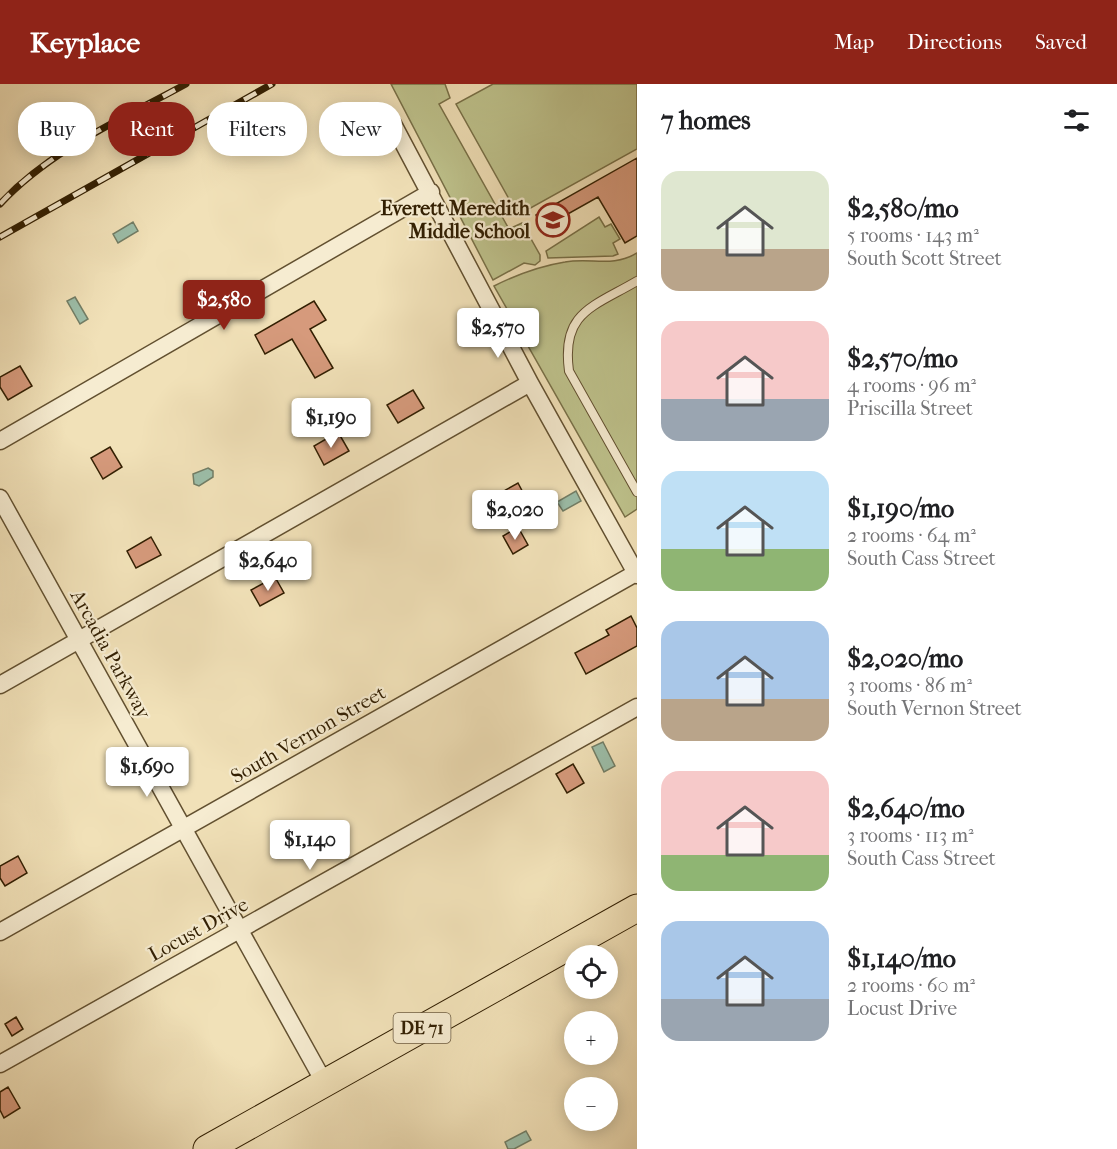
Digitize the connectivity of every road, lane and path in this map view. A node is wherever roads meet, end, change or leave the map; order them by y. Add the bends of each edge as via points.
1 (402, 140) edge
2 (431, 192) junction
3 (637, 281) edge
4 (530, 383) junction
5 (0, 441) edge
6 (637, 492) edge
7 (0, 498) edge
8 (637, 574) edge
9 (79, 641) junction
10 (0, 685) edge
11 (637, 707) edge
12 (184, 828) junction
13 (637, 909) edge
14 (239, 930) junction
15 (0, 932) edge
16 (0, 1064) edge
17 (324, 1083) junction
18 (207, 1149) edge

1 - 2 street
2 - 4 street
2 - 5 street
3 - 6 lane via 583,313 570,329 566,349 569,371
4 - 8 street
4 - 9 street
7 - 9 street, Arcadia Parkway
8 - 12 street, South Vernon Street
9 - 10 street
9 - 12 street, Arcadia Parkway
11 - 14 street, Locust Drive
12 - 14 street, Arcadia Parkway
12 - 15 street, South Vernon Street
13 - 17 main road, DE 71
14 - 16 street, Locust Drive
14 - 17 street, Arcadia Parkway
17 - 18 main road, DE 71

